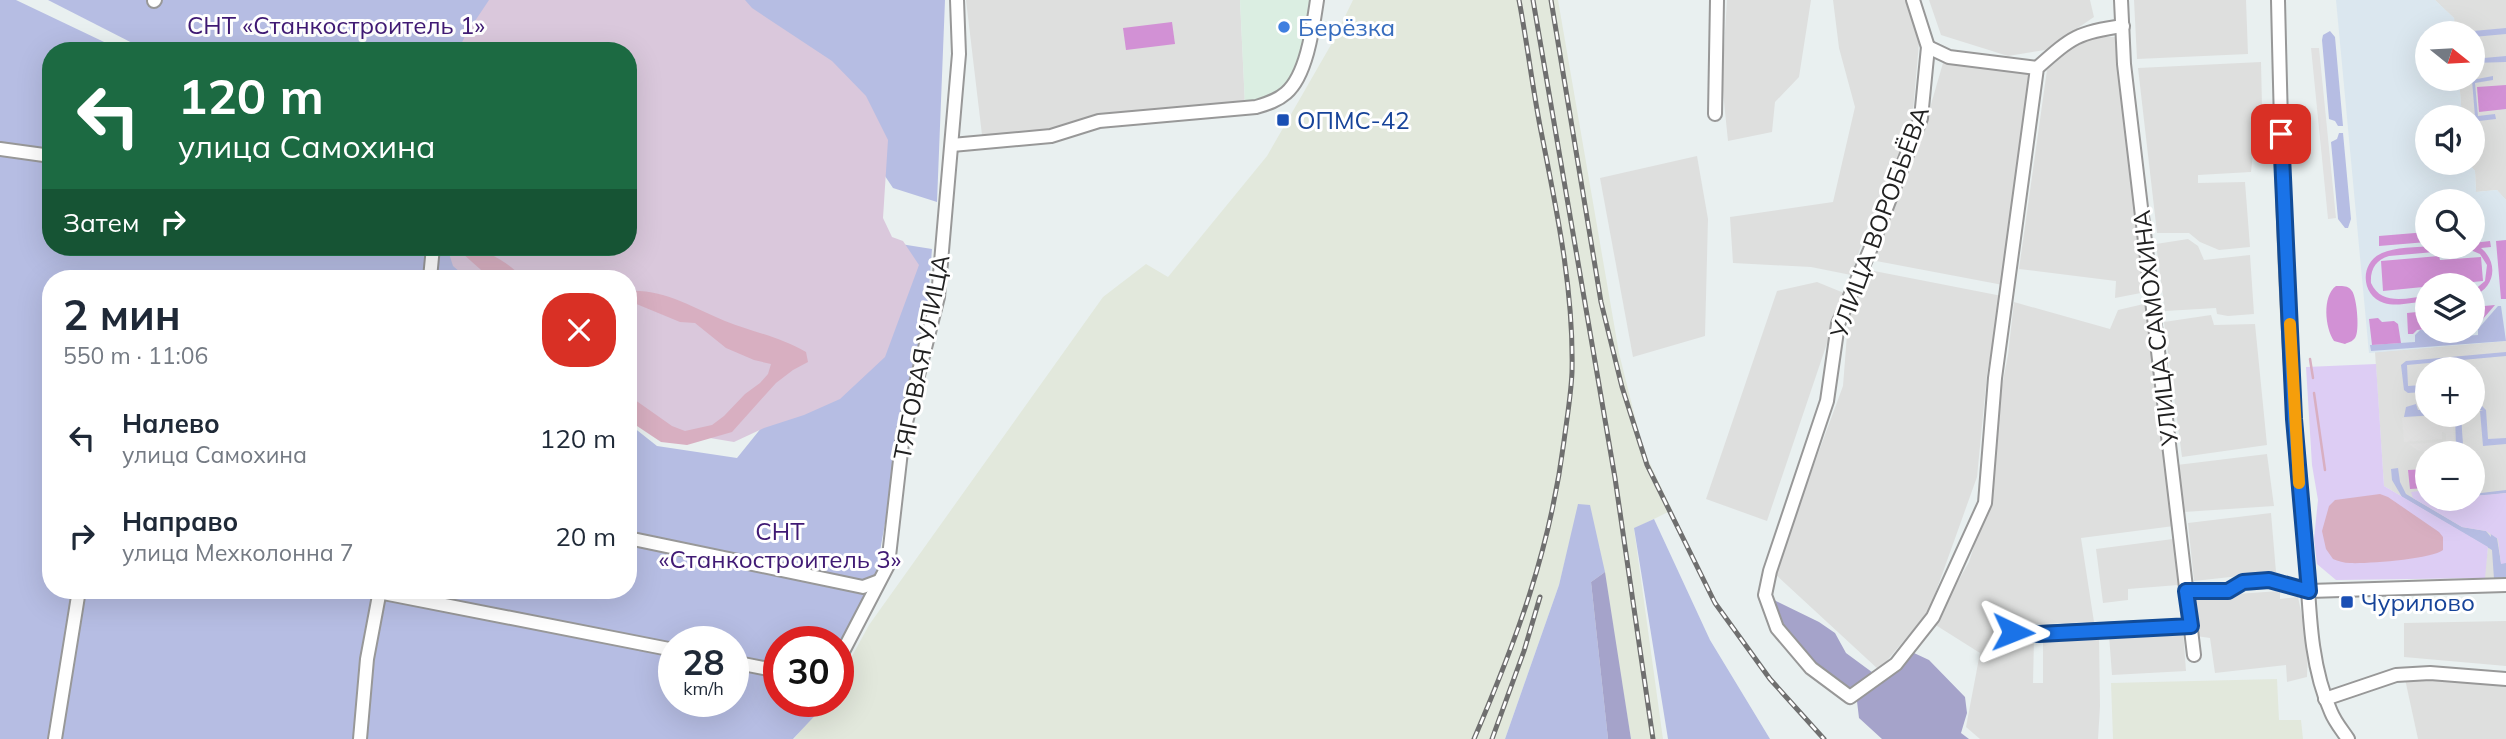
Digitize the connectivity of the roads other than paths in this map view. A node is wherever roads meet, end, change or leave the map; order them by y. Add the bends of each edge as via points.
1 (957, 0) edge
2 (1317, 0) edge
3 (1717, 0) edge
4 (1913, 0) edge
5 (2121, 0) edge
6 (2278, 0) edge
7 (2123, 26) junction
8 (1928, 47) junction
9 (2037, 68) junction
10 (1715, 114) dead end
11 (952, 145) junction
12 (0, 149) edge
13 (42, 155) edge
14 (637, 540) edge
15 (879, 581) junction
16 (2506, 585) edge
17 (2186, 591) junction
18 (2309, 591) junction
19 (78, 599) edge
20 (375, 599) edge
21 (421, 599) edge
22 (2191, 626) junction
23 (854, 630) edge
24 (2013, 632) dead end
25 (658, 647) edge
26 (2194, 655) dead end
27 (2506, 679) edge
28 (2325, 699) junction
29 (55, 739) edge
30 (360, 739) edge
31 (2348, 739) edge

1 - 11 street, ТЯГОВАЯ УЛИЦА
2 - 11 street via 1298,76 1273,102 1100,121 1051,136
3 - 10 street
4 - 8 street, УЛИЦА ВОРОБЬЁВА
5 - 7 street, УЛИЦА САМОХИНА
6 - 18 street via 2294,419
7 - 9 street via 2090,30 2068,41
7 - 17 street, УЛИЦА САМОХИНА
8 - 9 street via 1949,57
8 - 9 street, УЛИЦА ВОРОБЬЁВА via 1921,118 1838,324 1827,401 1765,595 1777,628 1811,668 1850,697 1896,664 1933,617 1985,503 1995,378
11 - 15 street, ТЯГОВАЯ УЛИЦА via 938,297 903,434 888,565
12 - 13 street
14 - 15 street via 863,587
15 - 23 street, ТЯГОВАЯ УЛИЦА
16 - 18 street
17 - 18 street via 2228,591 2243,582 2269,580
17 - 22 street, УЛИЦА САМОХИНА
18 - 28 street
19 - 29 street
20 - 30 street
21 - 25 street
22 - 24 street
22 - 26 street, УЛИЦА САМОХИНА
27 - 28 street via 2396,674
28 - 31 street

